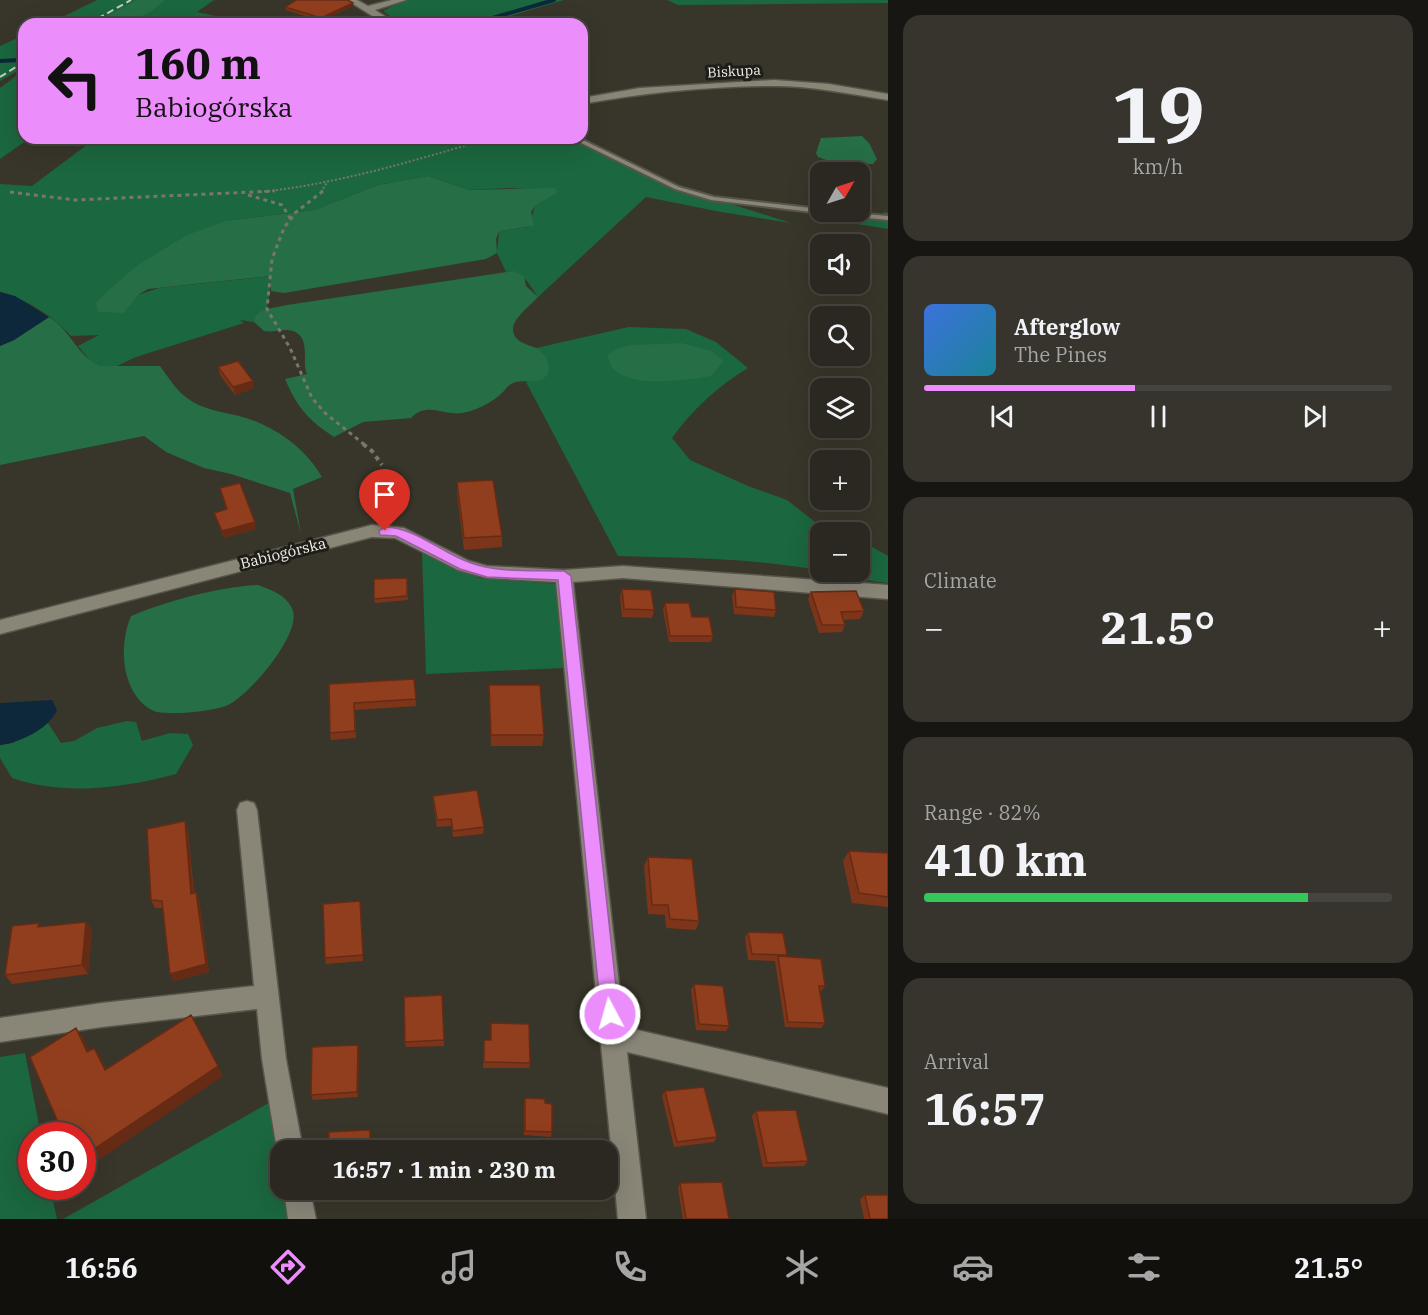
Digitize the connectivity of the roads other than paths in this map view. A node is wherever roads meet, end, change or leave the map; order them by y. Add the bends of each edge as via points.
1 (351, 0) edge
2 (402, 0) edge
3 (368, 9) junction
4 (382, 18) edge
5 (888, 98) edge
6 (588, 100) edge
7 (586, 144) edge
8 (810, 210) edge
9 (870, 216) edge
10 (888, 218) edge
11 (564, 576) junction
12 (888, 592) edge
13 (0, 627) edge
14 (248, 810) dead end
15 (267, 996) junction
16 (0, 1030) edge
17 (613, 1037) junction
18 (888, 1101) edge
19 (288, 1140) edge
20 (299, 1200) edge
21 (302, 1219) edge
22 (632, 1219) edge

1 - 3 street
2 - 3 street
3 - 4 street
5 - 6 street, Biskupa via 829,87 774,83 640,91
7 - 8 lane via 677,188 713,199
9 - 10 lane
11 - 12 street, Babiogórska via 623,572
11 - 13 street, Babiogórska via 487,573 464,566 398,532 372,531
11 - 17 street
14 - 15 street
15 - 16 street
15 - 19 street
17 - 18 street
17 - 22 street
20 - 21 street

